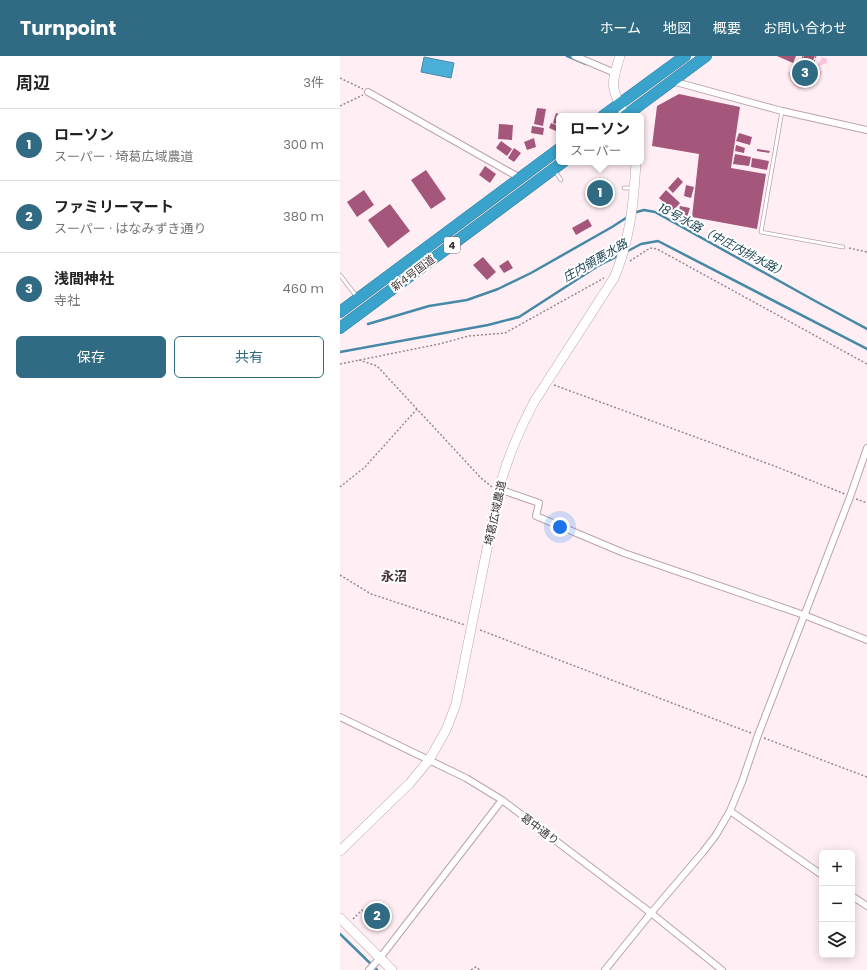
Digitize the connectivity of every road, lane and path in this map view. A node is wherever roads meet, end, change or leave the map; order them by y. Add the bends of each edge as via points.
1 (575, 56) edge
2 (620, 56) edge
3 (685, 56) edge
4 (706, 56) edge
5 (803, 56) edge
6 (816, 56) edge
7 (615, 73) junction
8 (340, 78) edge
9 (672, 81) junction
10 (368, 92) junction
11 (619, 104) junction
12 (340, 106) edge
13 (782, 111) junction
14 (607, 113) edge
15 (624, 113) edge
16 (629, 113) edge
17 (867, 130) edge
18 (556, 151) edge
19 (559, 165) edge
20 (636, 165) edge
21 (554, 169) junction
22 (520, 178) junction
23 (561, 180) dead end
24 (624, 188) dead end
25 (634, 188) junction
26 (843, 247) joint
27 (867, 252) edge
28 (620, 264) junction
29 (340, 275) edge
30 (614, 278) junction
31 (358, 299) junction
32 (340, 312) edge
33 (340, 328) edge
34 (357, 360) junction
35 (340, 364) edge
36 (867, 364) edge
37 (547, 381) junction
38 (417, 409) junction
39 (867, 448) edge
40 (340, 487) edge
41 (499, 489) junction
42 (850, 497) junction
43 (867, 503) edge
44 (340, 575) edge
45 (804, 615) junction
46 (471, 627) junction
47 (867, 640) edge
48 (340, 716) edge
49 (758, 735) junction
50 (429, 760) junction
51 (867, 777) edge
52 (502, 800) junction
53 (730, 811) junction
54 (340, 851) edge
55 (819, 873) edge
56 (855, 898) edge
57 (867, 906) edge
58 (651, 913) junction
59 (340, 918) edge
60 (370, 918) dead end
61 (353, 920) dead end
62 (378, 960) junction
63 (369, 970) edge
64 (392, 970) edge
65 (471, 970) edge
66 (480, 970) edge
67 (605, 970) edge
68 (722, 970) edge

1 - 7 street
2 - 7 street
3 - 11 highway
4 - 9 highway
5 - 6 path via 799,66 811,70
7 - 11 street via 612,86
8 - 10 path
9 - 13 street
9 - 16 highway
10 - 12 path
10 - 22 street
11 - 14 highway
11 - 15 street
13 - 17 street
13 - 26 lane via 760,232
18 - 22 highway, 新4号国道 / 4
19 - 21 highway, 新4号国道 / 4
20 - 25 street, 埼葛広域農道
21 - 23 lane
21 - 33 highway, 新4号国道 / 4
22 - 31 highway, 新4号国道 / 4
24 - 25 lane
25 - 28 street, 埼葛広域農道 via 629,227
26 - 27 path
28 - 30 street, 埼葛広域農道
28 - 36 path via 650,248 657,249
29 - 31 lane
30 - 34 path via 609,276 505,333 469,336
30 - 37 street, 埼葛広域農道
31 - 32 highway, 新4号国道 / 4
34 - 35 path
34 - 38 path via 377,366
37 - 41 street, 埼葛広域農道 via 525,419
37 - 42 path
38 - 40 path via 366,467
38 - 41 path via 490,486
39 - 42 street
41 - 45 street via 539,502 536,516 624,553
41 - 46 street, 埼葛広域農道
42 - 43 path
42 - 45 street
44 - 46 path via 371,594
45 - 47 street
45 - 49 street
46 - 49 path
46 - 50 street, 埼葛広域農道 via 456,704 438,746
48 - 50 street, 葛中通り
49 - 51 path
49 - 53 street
50 - 52 street, 葛中通り
50 - 54 street, 埼葛広域農道 via 410,783
52 - 58 street, 葛中通り
52 - 62 street
53 - 55 street
53 - 58 street via 716,835
56 - 57 street
58 - 67 street
58 - 68 street, 葛中通り
59 - 62 street
60 - 61 path via 362,910
62 - 63 street
62 - 64 street
65 - 66 path via 476,967

